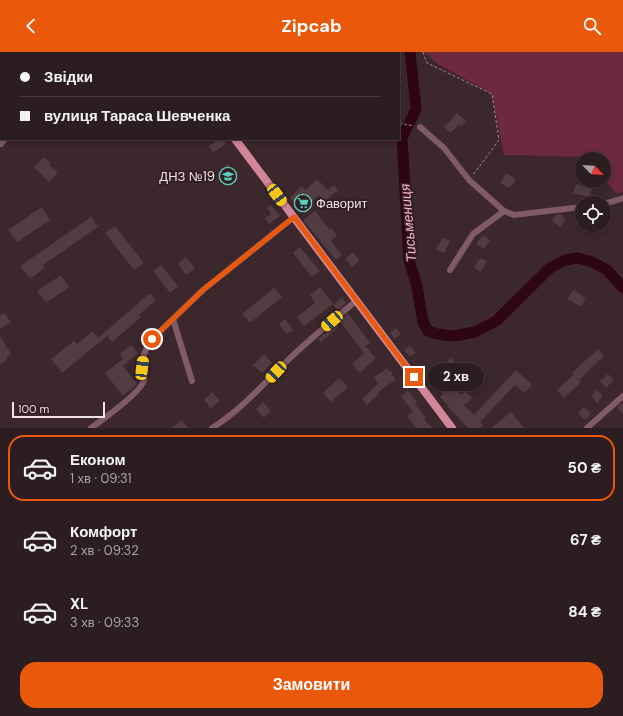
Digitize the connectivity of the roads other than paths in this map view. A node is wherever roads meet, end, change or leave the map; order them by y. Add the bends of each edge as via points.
1 (420, 127) road end
2 (236, 140) edge
3 (623, 198) edge
4 (611, 202) edge
5 (575, 208) edge
6 (504, 211) junction
7 (294, 217) junction
8 (450, 270) dead end
9 (356, 300) junction
10 (173, 319) junction
11 (192, 382) dead end
12 (623, 396) edge
13 (91, 428) edge
14 (212, 428) edge
15 (452, 428) edge
16 (588, 428) edge

1 - 6 lane via 444,148 469,180
2 - 7 main road
3 - 4 lane
5 - 6 lane via 514,215
6 - 8 lane via 473,234
7 - 9 main road
7 - 10 lane via 203,290
9 - 14 lane via 247,400
9 - 15 main road
10 - 11 lane
10 - 13 lane via 148,344 142,368 144,382 141,387
12 - 16 lane

